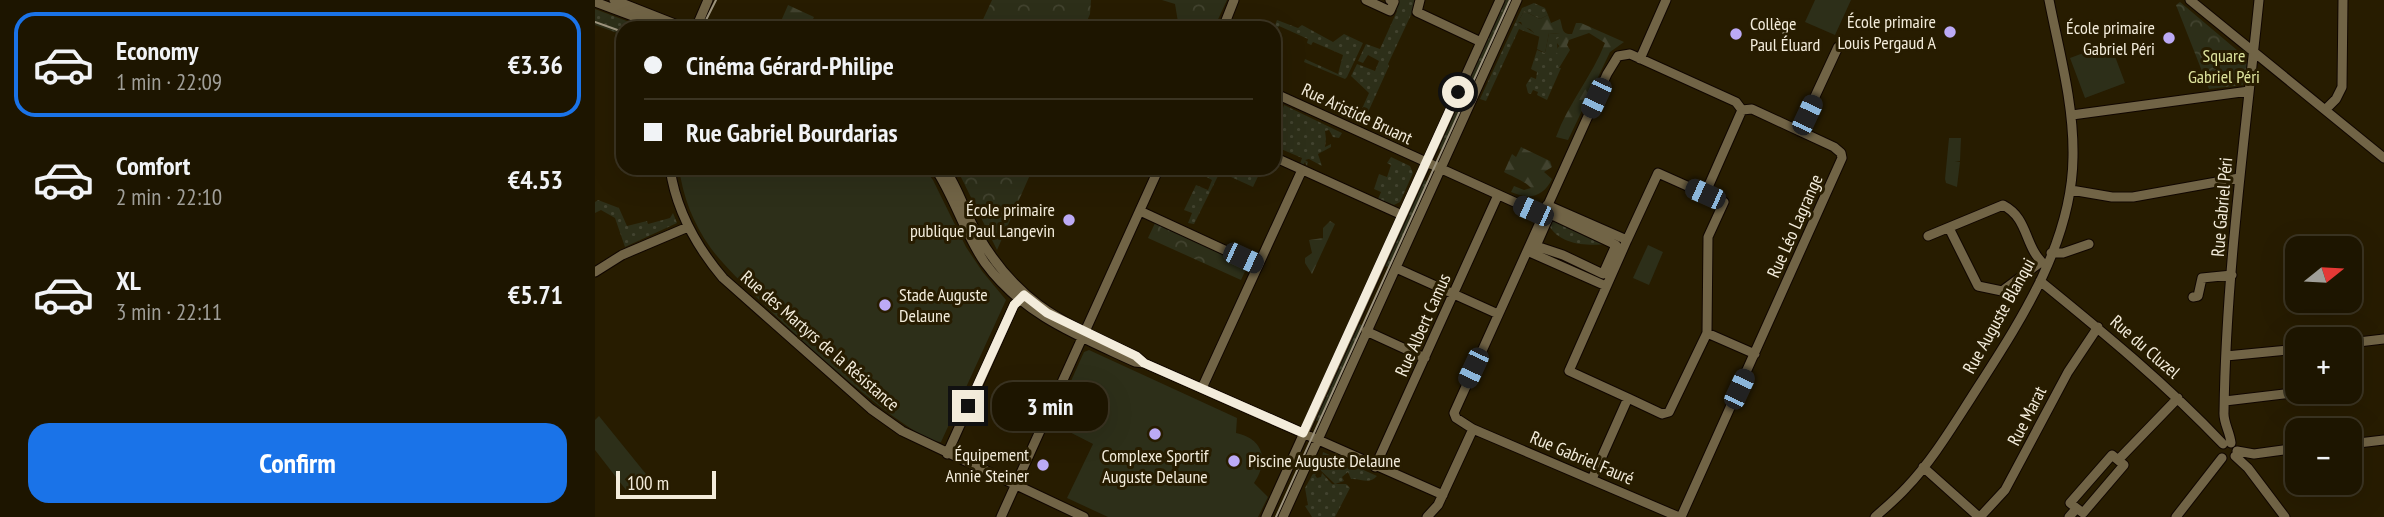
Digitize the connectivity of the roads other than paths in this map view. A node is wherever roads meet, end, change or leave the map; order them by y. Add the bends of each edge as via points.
1 (614, 0) edge
2 (708, 0) edge
3 (1234, 0) edge
4 (1366, 0) edge
5 (1389, 0) edge
6 (1420, 0) edge
7 (1500, 0) edge
8 (1517, 0) edge
9 (1666, 0) edge
10 (2049, 0) edge
11 (2190, 0) edge
12 (2259, 0) edge
13 (2343, 0) edge
14 (595, 2) edge
15 (646, 21) edge
16 (667, 21) edge
17 (699, 21) edge
18 (1226, 21) edge
19 (1481, 41) junction
20 (1838, 47) dead end
21 (2254, 51) junction
22 (1640, 59) junction
23 (2249, 91) junction
24 (1281, 96) edge
25 (2326, 109) junction
26 (1742, 110) junction
27 (2072, 116) junction
28 (1800, 131) junction
29 (2384, 158) edge
30 (1281, 160) edge
31 (1426, 162) junction
32 (1441, 169) junction
33 (1302, 170) junction
34 (671, 175) edge
35 (939, 175) edge
36 (948, 175) edge
37 (1156, 175) edge
38 (2239, 178) junction
39 (2071, 190) junction
40 (1705, 194) junction
41 (1498, 195) junction
42 (1140, 211) junction
43 (1546, 211) junction
44 (1402, 215) junction
45 (688, 227) junction
46 (1949, 228) junction
47 (1928, 236) dead end
48 (1627, 240) junction
49 (2089, 244) dead end
50 (1527, 251) junction
51 (2051, 253) junction
52 (2043, 264) junction
53 (1257, 265) junction
54 (1396, 268) junction
55 (595, 272) edge
56 (2232, 275) junction
57 (2040, 281) junction
58 (1607, 286) junction
59 (1453, 295) junction
60 (1021, 297) junction
61 (2193, 297) dead end
62 (1498, 314) junction
63 (2098, 327) junction
64 (1366, 331) junction
65 (1707, 333) junction
66 (1084, 335) junction
67 (2384, 339) edge
68 (2362, 342) edge
69 (2285, 350) edge
70 (1755, 354) junction
71 (2226, 356) junction
72 (1425, 358) junction
73 (1202, 388) junction
74 (2285, 394) edge
75 (1628, 398) junction
76 (2178, 398) junction
77 (2225, 401) junction
78 (2224, 418) junction
79 (1473, 429) junction
80 (1303, 433) junction
81 (2212, 433) junction
82 (1317, 440) junction
83 (2384, 440) edge
84 (2362, 443) edge
85 (2231, 449) junction
86 (2285, 450) edge
87 (947, 454) junction
88 (2251, 454) junction
89 (2119, 458) junction
90 (2246, 466) junction
91 (1375, 467) junction
92 (1923, 467) junction
93 (1591, 478) junction
94 (1016, 486) junction
95 (1443, 495) junction
96 (2076, 509) junction
97 (1001, 517) edge
98 (1084, 517) edge
99 (1266, 517) edge
100 (1283, 517) edge
101 (1427, 517) edge
102 (1680, 517) edge
103 (1875, 517) edge
104 (1980, 517) edge
105 (2069, 517) edge
106 (2176, 517) edge
107 (2285, 517) edge

1 - 16 street
2 - 17 street
3 - 18 street
4 - 5 street via 1390,11 1394,2
6 - 19 street via 1417,12
7 - 19 street
8 - 32 street
9 - 22 street
10 - 27 street, Rue Auguste Blanqui
11 - 21 street
12 - 21 street, Rue Gabriel Péri
13 - 25 street via 2342,87
14 - 15 street
19 - 31 street
20 - 28 street
21 - 23 street, Rue Gabriel Péri
21 - 25 street
22 - 26 street, Rue Léo Lagrange via 1736,103
22 - 43 street via 1618,55
23 - 27 street
23 - 38 street, Rue Gabriel Péri
24 - 31 street, Rue Aristide Bruant
25 - 29 street
26 - 28 street, Rue Léo Lagrange
26 - 40 street
27 - 39 street, Rue Auguste Blanqui
28 - 70 street, Rue Léo Lagrange via 1838,149 1841,162
30 - 33 street
31 - 32 street, Rue Aristide Bruant
31 - 44 street
32 - 41 street, Rue Aristide Bruant
32 - 54 street
33 - 44 street
33 - 53 street
34 - 45 street, Rue des Martyrs de la Résistance
35 - 60 street via 985,263
36 - 60 street via 991,258
37 - 42 street
38 - 39 street via 2133,197
38 - 56 street, Rue Gabriel Péri
39 - 51 street, Rue Auguste Blanqui
40 - 48 street via 1658,173
40 - 65 street via 1724,202 1708,237
41 - 43 street, Rue Aristide Bruant
41 - 59 street, Rue Albert Camus
42 - 53 street
42 - 66 street
43 - 43 street via 1616,245 1604,274 1536,246
43 - 48 street
43 - 50 street
44 - 80 street
45 - 55 street via 622,255
45 - 87 street, Rue des Martyrs de la Résistance via 723,278 862,402 902,431
46 - 47 street
46 - 52 street via 2003,205 2017,212 2036,258
46 - 52 street via 1978,286 2002,291
48 - 58 street
49 - 51 street
50 - 58 street
50 - 62 street
51 - 52 street, Rue Auguste Blanqui
52 - 57 street, Rue Auguste Blanqui
53 - 73 street
54 - 59 street
54 - 64 street
56 - 61 street via 2202,278 2198,296
56 - 71 street, Rue Gabriel Péri
57 - 63 street, Rue du Cluzel
57 - 92 street, Rue Auguste Blanqui via 2007,342
58 - 75 street via 1569,371
59 - 62 street
59 - 72 street, Rue Albert Camus
60 - 66 street via 1050,322
60 - 87 street
62 - 79 street via 1455,407 1457,418
63 - 76 street, Rue du Cluzel
63 - 104 street, Rue Marat via 2068,372 2005,490
64 - 72 street
64 - 82 street
65 - 70 street
65 - 75 street via 1669,412 1662,414
66 - 73 street via 1135,362
66 - 94 street
67 - 68 street
69 - 71 street
70 - 102 street, Rue Léo Lagrange
71 - 77 street, Rue Gabriel Péri
72 - 91 street, Rue Albert Camus
73 - 80 street
74 - 77 street
75 - 93 street
76 - 81 street, Rue du Cluzel
76 - 89 street
77 - 78 street, Rue Gabriel Péri
78 - 81 street
78 - 85 street, Rue Gabriel Péri
79 - 93 street, Rue Gabriel Fauré
79 - 95 street
80 - 82 street
80 - 99 street
81 - 85 street, Rue du Cluzel
82 - 91 street
82 - 100 street
83 - 84 street
85 - 88 street
85 - 90 street
85 - 106 street via 2219,453 2222,458
86 - 88 street
87 - 94 street, Rue des Martyrs de la Résistance
88 - 90 street
89 - 96 street via 2124,466 2083,513
89 - 96 street via 2112,455 2070,503
90 - 107 street
91 - 95 street
92 - 103 street, Rue Auguste Blanqui
92 - 104 street
93 - 102 street, Rue Gabriel Fauré
94 - 97 street
94 - 98 street, Rue des Martyrs de la Résistance
95 - 101 street
96 - 105 street

